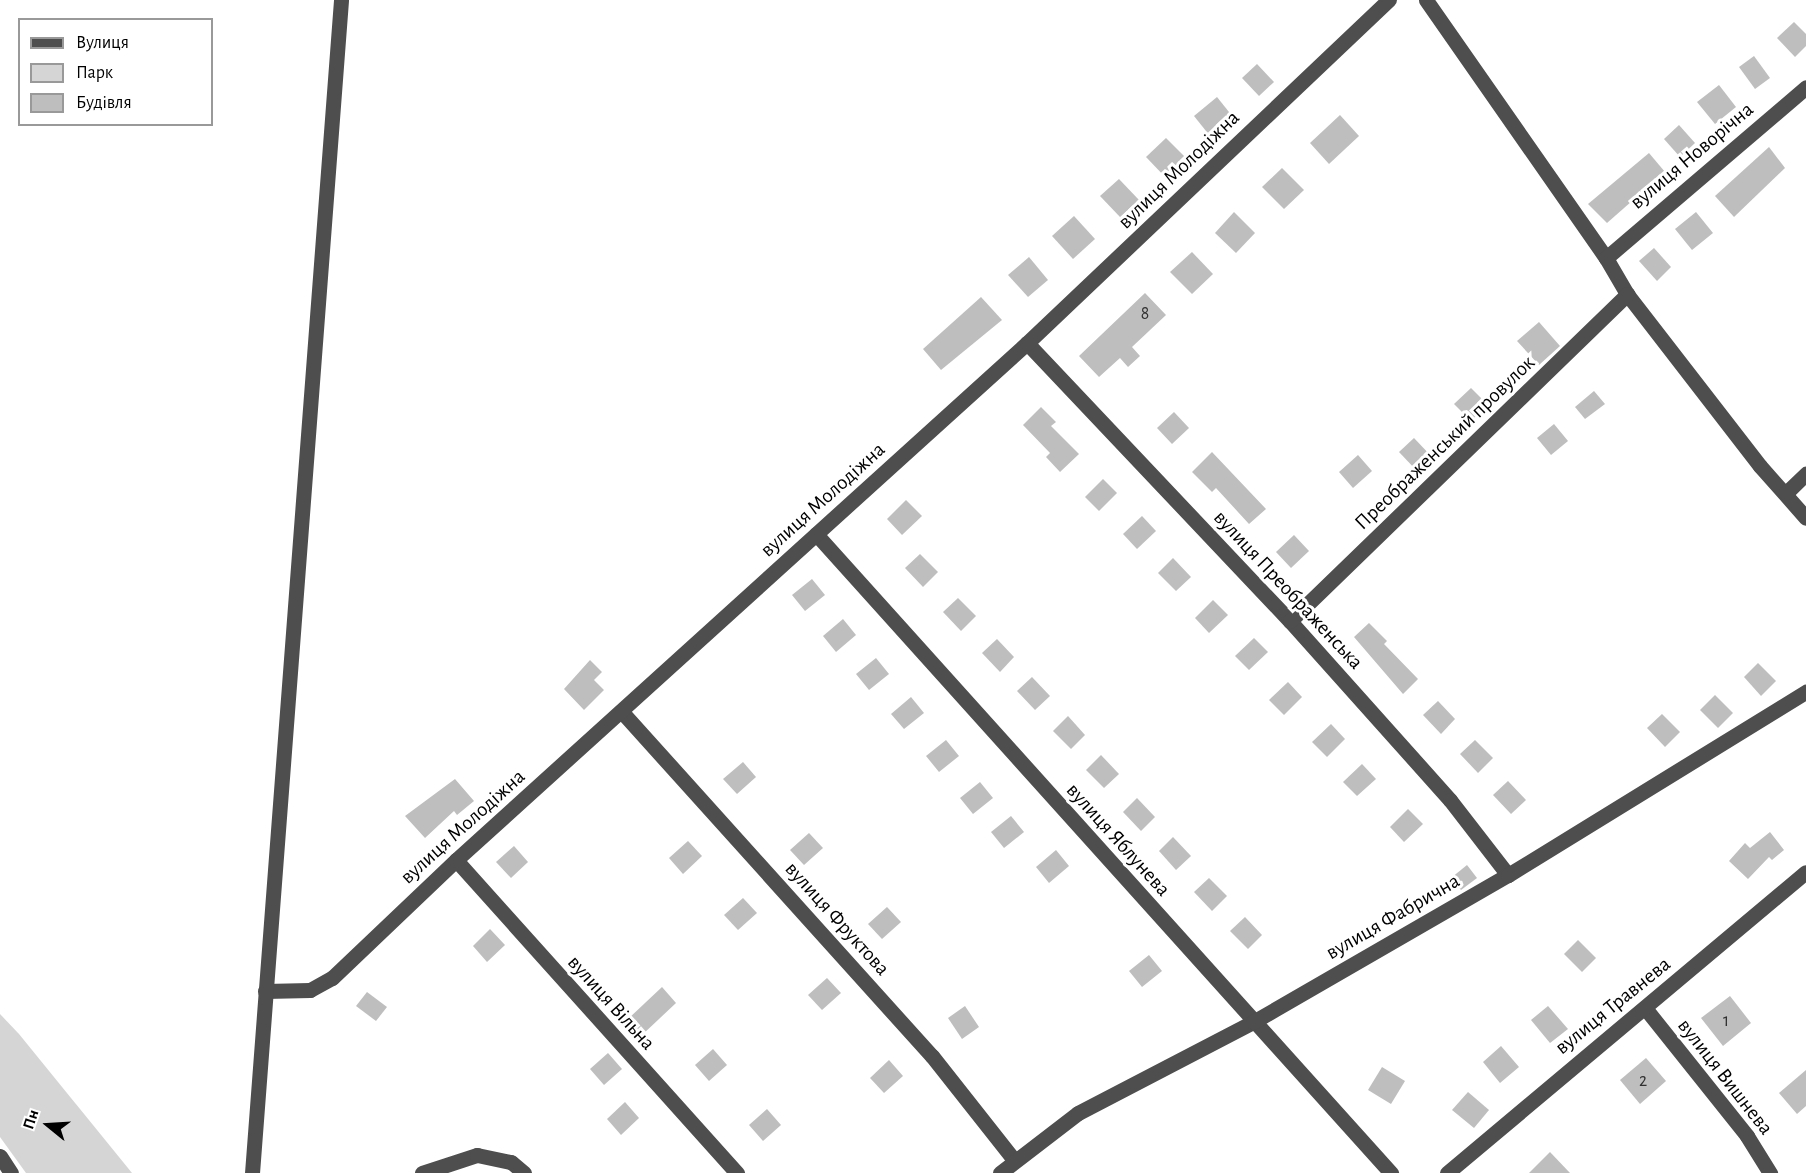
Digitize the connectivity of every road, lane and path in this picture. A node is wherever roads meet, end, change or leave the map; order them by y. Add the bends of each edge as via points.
1 (341, 0) edge
2 (1389, 0) edge
3 (1426, 0) edge
4 (1806, 87) edge
5 (1606, 258) junction
6 (1627, 294) junction
7 (1028, 344) junction
8 (1806, 474) edge
9 (1786, 493) junction
10 (1806, 518) edge
11 (816, 534) junction
12 (1290, 621) junction
13 (1806, 692) edge
14 (622, 712) junction
15 (456, 860) junction
16 (1806, 872) edge
17 (1508, 875) junction
18 (265, 991) junction
19 (1645, 1008) junction
20 (1253, 1022) junction
21 (0, 1156) edge
22 (1014, 1160) junction
23 (11, 1173) edge
24 (252, 1173) edge
25 (422, 1173) edge
26 (524, 1173) edge
27 (737, 1173) edge
28 (1000, 1173) edge
29 (1391, 1173) edge
30 (1447, 1173) edge
31 (1770, 1173) edge

1 - 18 street
2 - 7 street, вулиця Молодіжна
3 - 5 street
4 - 5 street, вулиця Новорічна
5 - 6 street
6 - 9 street via 1760,466
6 - 12 street, Преображенський провулок
7 - 11 street, вулиця Молодіжна
7 - 12 street, вулиця Преображенська
8 - 9 street
9 - 10 street
11 - 14 street, вулиця Молодіжна
11 - 20 street, вулиця Яблунева
12 - 17 street, вулиця Преображенська via 1450,800
13 - 17 street, вулиця Фабрична
14 - 15 street, вулиця Молодіжна
14 - 22 street, вулиця Фруктова via 932,1056
15 - 18 street, вулиця Молодіжна via 332,978 310,990
15 - 27 street, вулиця Вільна
16 - 19 street, вулиця Травнева
17 - 20 street, вулиця Фабрична
18 - 24 street
19 - 30 street, вулиця Травнева
19 - 31 street, вулиця Вишнева via 1747,1136
20 - 22 street, вулиця Фабрична via 1078,1113
20 - 29 street, вулиця Яблунева
21 - 23 street
22 - 28 street, вулиця Фабрична
25 - 26 street via 477,1155 511,1162

